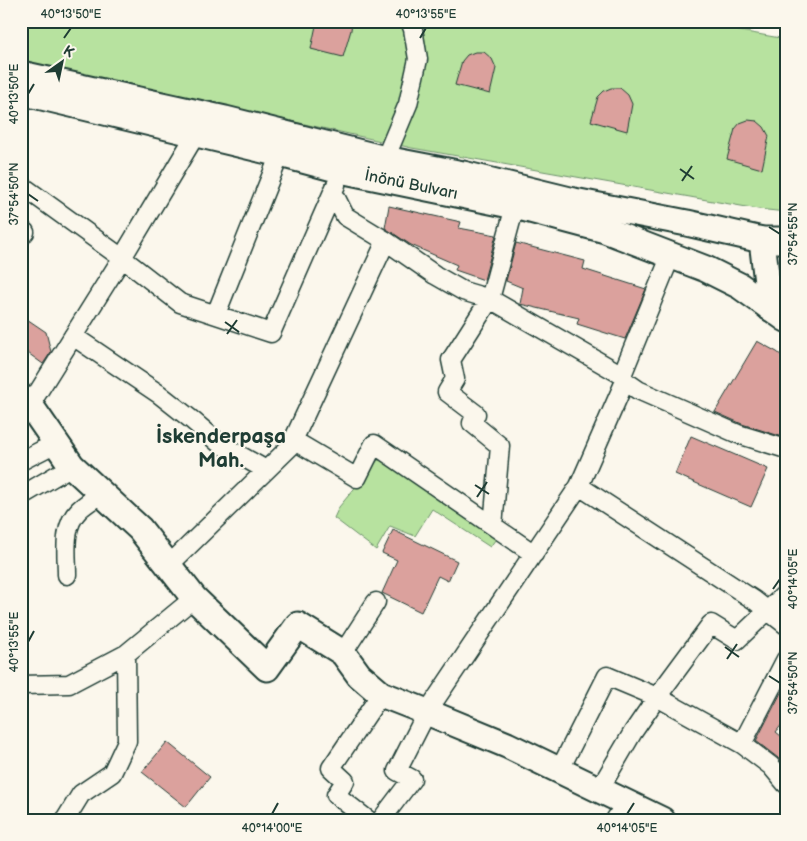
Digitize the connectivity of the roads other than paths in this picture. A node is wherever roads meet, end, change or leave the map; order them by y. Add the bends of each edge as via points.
1 (410, 21) edge
2 (778, 21) edge
3 (786, 25) edge
4 (21, 74) edge
5 (21, 92) edge
6 (196, 134) junction
7 (280, 154) junction
8 (385, 159) junction
9 (337, 181) junction
10 (21, 185) edge
11 (516, 206) junction
12 (21, 230) edge
13 (21, 237) edge
14 (774, 240) edge
15 (386, 241) junction
16 (671, 255) junction
17 (122, 258) junction
18 (490, 299) junction
19 (216, 314) junction
20 (778, 314) edge
21 (73, 336) junction
22 (624, 378) junction
23 (26, 401) edge
24 (293, 440) junction
25 (56, 443) junction
26 (786, 449) edge
27 (21, 461) edge
28 (72, 466) junction
29 (266, 470) junction
30 (579, 486) junction
31 (102, 494) junction
32 (21, 495) edge
33 (493, 526) junction
34 (534, 554) junction
35 (169, 565) junction
36 (67, 575) dead end
37 (786, 593) edge
38 (194, 598) junction
39 (376, 602) dead end
40 (768, 611) junction
41 (786, 625) edge
42 (344, 653) junction
43 (126, 654) junction
44 (786, 659) edge
45 (21, 686) edge
46 (381, 694) junction
47 (657, 697) junction
48 (427, 712) junction
49 (742, 744) junction
50 (559, 771) junction
51 (786, 784) edge
52 (599, 790) junction
53 (620, 811) edge
54 (65, 820) edge
55 (368, 820) edge
56 (381, 820) edge
57 (662, 820) edge

1 - 8 street via 418,59 408,104
2 - 3 lane
4 - 8 main road via 212,116
5 - 6 main road, İnönü Bulvarı
6 - 7 main road, İnönü Bulvarı
6 - 17 street
7 - 9 main road, İnönü Bulvarı
7 - 19 street
8 - 14 main road via 574,201
9 - 11 main road, İnönü Bulvarı
9 - 15 street via 345,216
9 - 19 street via 271,333
10 - 17 street
11 - 16 main road, İnönü Bulvarı via 606,230
11 - 18 street
12 - 13 street via 25,232
14 - 20 main road
15 - 18 street via 463,291
15 - 24 street
16 - 20 main road, İnönü Bulvarı via 740,286
16 - 22 street
17 - 19 street via 180,302
17 - 21 street
18 - 22 street
18 - 33 street via 451,360 454,379 447,392 476,414 472,423 500,446
21 - 23 street
21 - 29 street via 159,394 220,444
22 - 26 street via 638,390 738,434
22 - 30 street
23 - 25 main road
24 - 29 street
24 - 33 street via 357,478 374,444
25 - 27 street
25 - 28 main road
28 - 31 main road
28 - 32 street
29 - 35 street
30 - 34 street
30 - 40 street
31 - 35 main road via 140,529
31 - 36 street via 80,509 72,519 66,547
33 - 34 street
34 - 48 street
35 - 38 main road
37 - 40 street
38 - 42 main road via 267,668 298,625
38 - 43 street
39 - 42 street
40 - 41 street
40 - 47 street via 736,640 711,624
42 - 46 main road via 359,675
43 - 45 street via 69,684
43 - 54 street via 127,741 112,773 81,794
44 - 49 street
46 - 48 main road
46 - 55 street via 331,768 345,781 336,795
47 - 49 street
47 - 50 street via 607,676
47 - 52 street
48 - 50 main road via 507,745
48 - 56 street via 397,771 412,779
49 - 51 street via 771,766
50 - 52 main road
52 - 53 main road
53 - 57 main road

